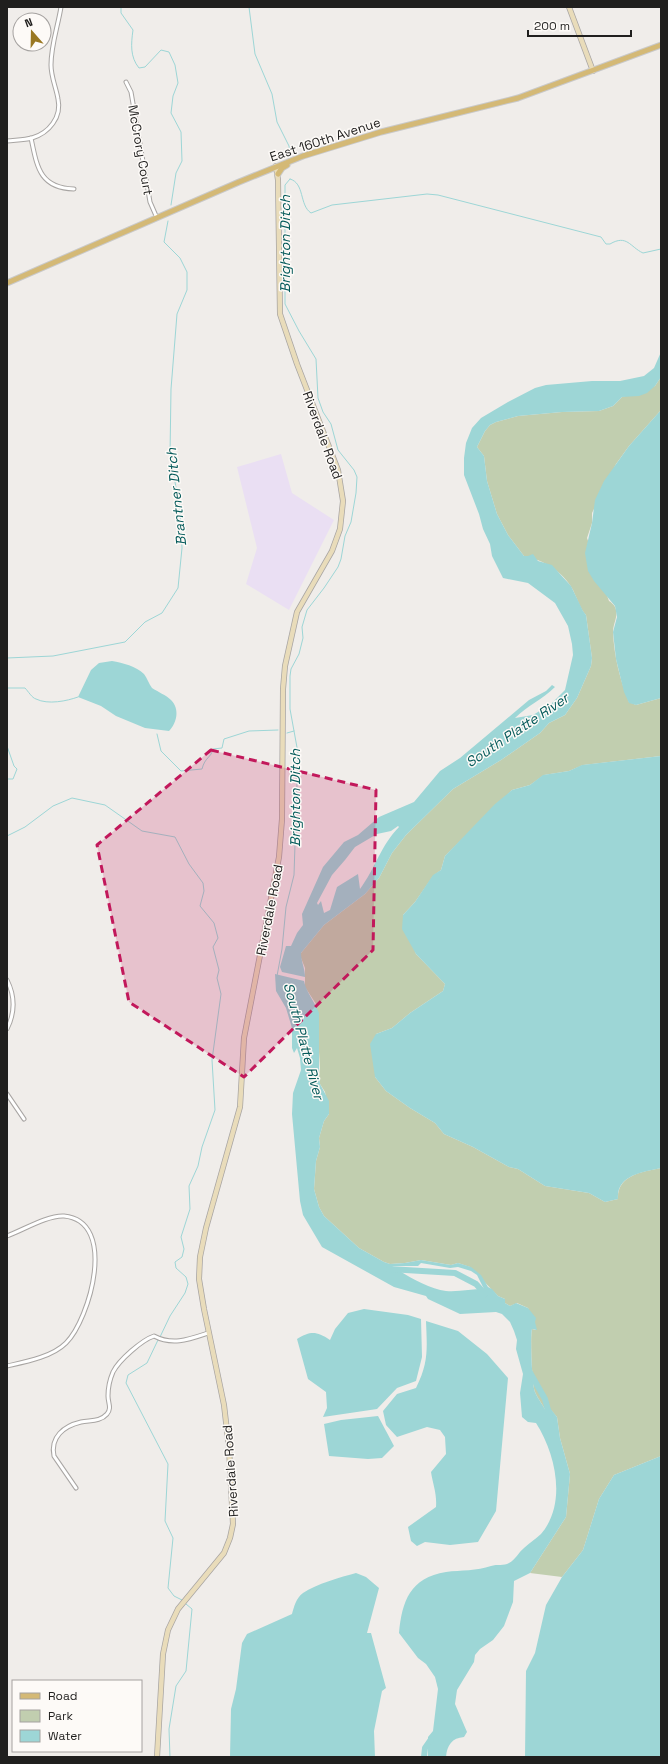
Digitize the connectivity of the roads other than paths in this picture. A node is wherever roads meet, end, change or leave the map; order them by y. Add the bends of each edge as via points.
1 (60, 7) edge
2 (570, 7) edge
3 (661, 45) edge
4 (593, 71) junction
5 (126, 82) dead end
6 (31, 138) junction
7 (7, 141) edge
8 (302, 156) junction
9 (276, 166) junction
10 (278, 174) junction
11 (74, 189) dead end
12 (156, 218) junction
13 (7, 283) edge
14 (7, 980) edge
15 (7, 1029) edge
16 (7, 1094) edge
17 (24, 1118) dead end
18 (7, 1236) edge
19 (208, 1333) junction
20 (7, 1366) edge
21 (76, 1488) dead end
22 (157, 1757) edge

1 - 6 street via 51,67 59,104 58,113 52,125 43,134
2 - 4 street
3 - 4 main road, East 160th Avenue
4 - 8 main road, East 160th Avenue via 518,98 381,132
5 - 12 street, McCrory Court via 131,92 150,202
6 - 7 street
6 - 11 street via 41,174 54,186
8 - 9 main road, East 160th Avenue
8 - 10 main road via 284,166
9 - 10 street, Riverdale Road
9 - 12 main road, East 160th Avenue
10 - 19 street, Riverdale Road via 280,314 338,470 343,509 340,529 332,551 297,612 285,666 279,857 244,1038 240,1107 200,1257 200,1285
12 - 13 main road, East 160th Avenue
14 - 15 street via 13,1002 13,1013
16 - 17 street
18 - 20 street via 54,1217 66,1216 86,1227 95,1254 95,1268 88,1302 76,1329 66,1343 51,1352
19 - 21 street via 181,1342 161,1340 154,1336 143,1341 113,1371 108,1396 108,1413 59,1432 53,1450 54,1456
19 - 22 street, Riverdale Road via 224,1405 233,1524 224,1553 184,1601 168,1630 163,1654

